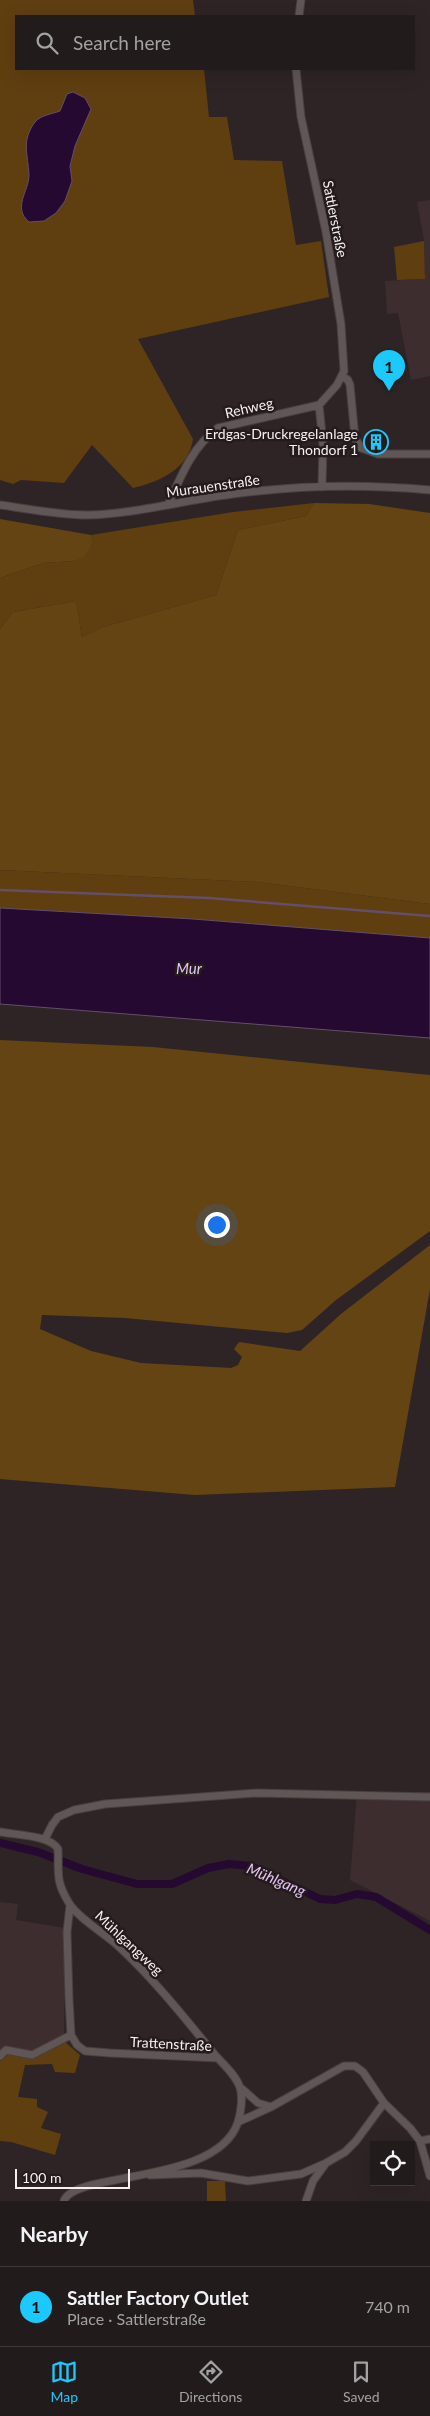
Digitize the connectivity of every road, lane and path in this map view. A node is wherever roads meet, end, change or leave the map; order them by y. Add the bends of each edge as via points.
1 (301, 0) edge
2 (299, 15) edge
3 (296, 70) edge
4 (343, 376) junction
5 (319, 405) junction
6 (430, 454) edge
7 (322, 487) junction
8 (430, 490) edge
9 (0, 505) edge
10 (168, 505) junction
11 (430, 1797) edge
12 (0, 1832) edge
13 (45, 1839) junction
14 (70, 1905) junction
15 (71, 2035) junction
16 (0, 2056) edge
17 (218, 2058) junction
18 (240, 2087) junction
19 (384, 2103) junction
20 (271, 2107) junction
21 (238, 2122) junction
22 (430, 2139) edge
23 (420, 2141) junction
24 (326, 2163) junction
25 (146, 2174) junction
26 (430, 2176) edge
27 (64, 2201) edge
28 (306, 2201) edge

1 - 2 street
3 - 4 street, Sattlerstraße via 301,117 326,232 339,314 345,363
4 - 5 street
4 - 6 street, Sattlerstraße via 350,385 354,433 361,448 378,454
5 - 7 street via 323,444
5 - 10 street, Rehweg via 218,428 200,443 190,458
7 - 8 street, Murauenstraße
7 - 10 street, Murauenstraße via 234,494
9 - 10 street, Murauenstraße via 45,513 87,515
11 - 13 street via 257,1793 105,1804 58,1817
12 - 13 street
13 - 14 street, Mühlgangweg via 56,1844 58,1882
14 - 15 street via 67,1932
14 - 17 street, Mühlgangweg via 118,1945 153,1981
15 - 16 street via 32,2055 6,2050
15 - 17 street, Trattenstraße via 85,2051
17 - 18 street, Trattenstraße
18 - 20 street, Trattenstraße via 258,2103
18 - 21 street
19 - 20 street via 363,2072 355,2066 344,2066
19 - 23 street
19 - 24 street via 356,2141
20 - 21 street
21 - 25 street via 228,2139 203,2157
22 - 23 street
23 - 26 street
24 - 25 street via 301,2174 248,2181 201,2173
24 - 28 street via 313,2181
25 - 27 street via 89,2186 69,2193

